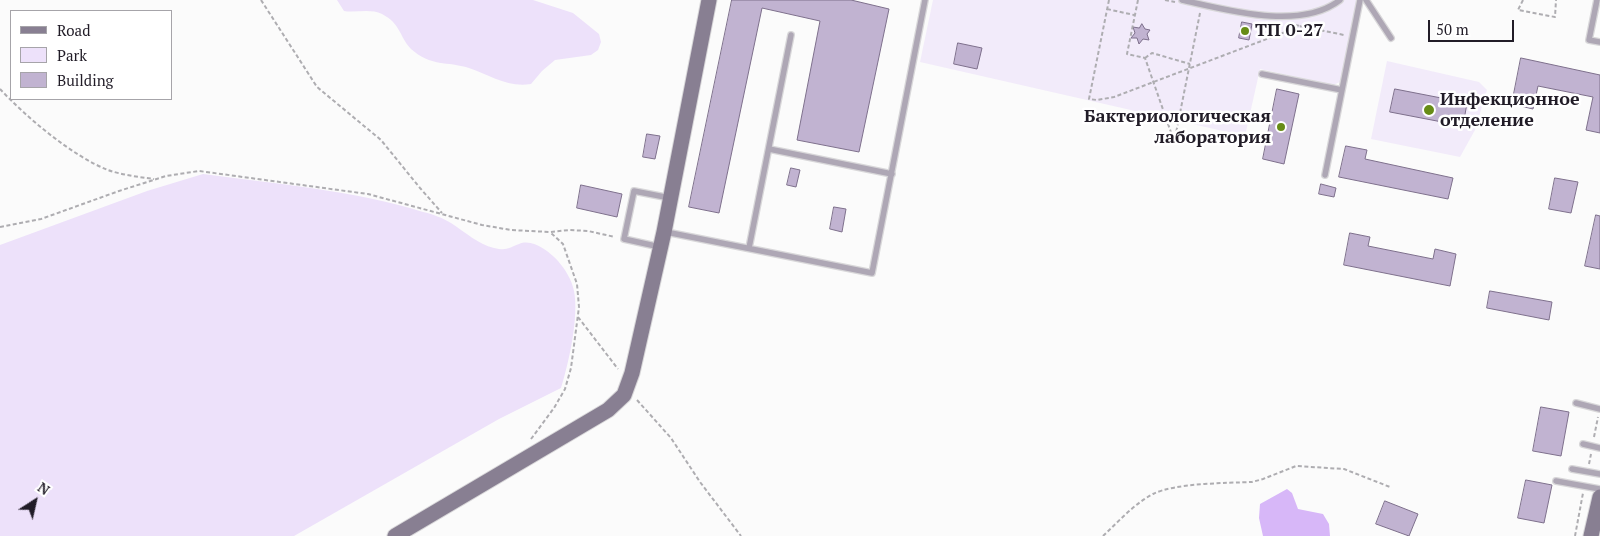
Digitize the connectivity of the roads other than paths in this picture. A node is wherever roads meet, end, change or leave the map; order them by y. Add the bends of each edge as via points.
1 (709, 0) edge
2 (925, 0) edge
3 (1182, 0) edge
4 (1340, 0) edge
5 (1360, 0) edge
6 (1366, 0) edge
7 (1597, 0) edge
8 (791, 35) dead end
9 (1391, 38) dead end
10 (1600, 42) edge
11 (1262, 74) dead end
12 (1342, 90) junction
13 (769, 149) junction
14 (892, 174) junction
15 (1325, 175) dead end
16 (670, 198) junction
17 (662, 240) junction
18 (749, 248) junction
19 (1576, 403) dead end
20 (1600, 409) edge
21 (1583, 444) dead end
22 (1600, 448) edge
23 (1572, 469) dead end
24 (1600, 474) edge
25 (1556, 481) dead end
26 (1600, 489) edge
27 (1600, 497) edge
28 (395, 536) edge
29 (1592, 536) edge

1 - 16 street
2 - 14 lane
3 - 4 lane via 1244,13 1284,16 1312,14
5 - 12 lane
6 - 9 lane
7 - 10 lane via 1589,40
8 - 13 lane
11 - 12 lane
12 - 15 lane
13 - 14 lane
13 - 18 lane
14 - 18 lane via 872,273
16 - 17 street
16 - 17 lane via 634,191 624,239
17 - 18 lane
17 - 28 street via 627,388 619,401
19 - 20 lane
21 - 22 lane
23 - 24 lane
25 - 26 lane
27 - 29 street

